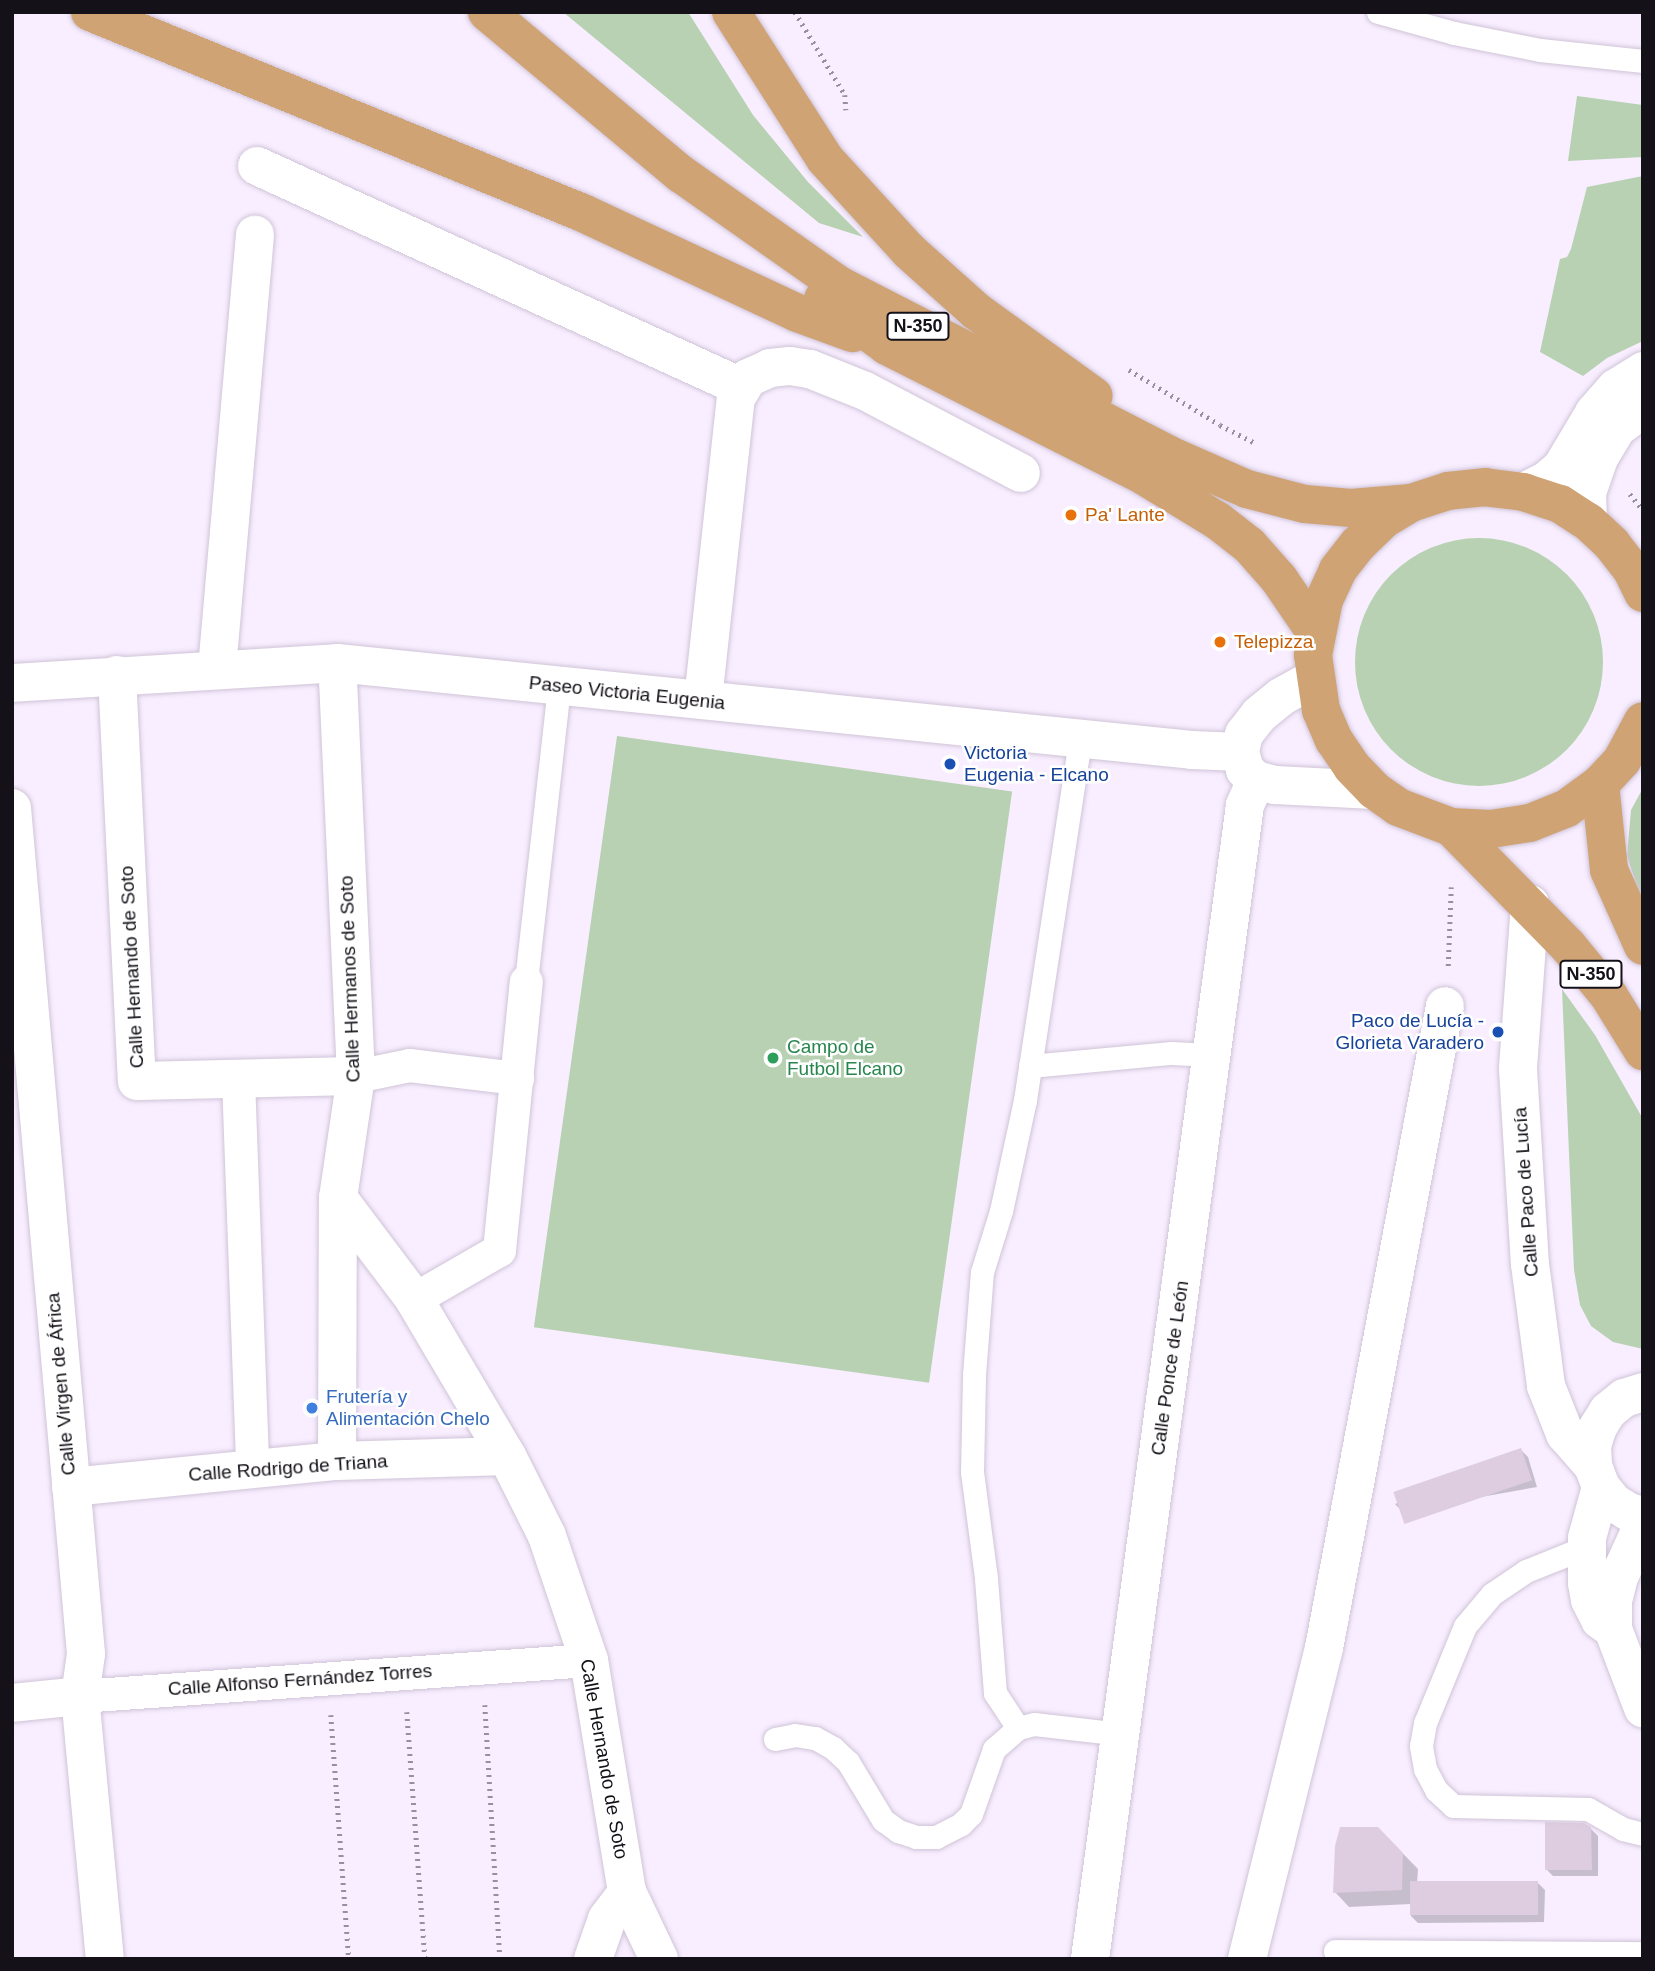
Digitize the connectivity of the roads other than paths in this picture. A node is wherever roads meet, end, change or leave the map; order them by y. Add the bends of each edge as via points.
1 (90, 12) edge
2 (458, 12) edge
3 (487, 12) edge
4 (731, 12) edge
5 (1378, 12) edge
6 (1643, 61) edge
7 (257, 166) dead end
8 (255, 235) dead end
9 (887, 346) junction
10 (1643, 371) edge
11 (741, 387) junction
12 (1643, 409) edge
13 (1176, 458) junction
14 (1021, 473) dead end
15 (1524, 492) junction
16 (1411, 503) junction
17 (1588, 522) junction
18 (1643, 593) edge
19 (1315, 632) junction
20 (337, 663) junction
21 (217, 669) junction
22 (117, 675) junction
23 (1315, 678) junction
24 (12, 683) edge
25 (559, 686) junction
26 (703, 701) junction
27 (1642, 728) edge
28 (1080, 739) junction
29 (1248, 766) junction
30 (1600, 784) junction
31 (1374, 790) junction
32 (12, 808) edge
33 (1451, 827) junction
34 (1530, 904) junction
35 (1643, 946) edge
36 (526, 981) joint
37 (1445, 1006) road end
38 (1643, 1051) edge
39 (1212, 1055) junction
40 (1030, 1066) junction
41 (356, 1076) junction
42 (517, 1078) junction
43 (238, 1079) junction
44 (28, 1196) edge
45 (338, 1198) junction
46 (414, 1299) junction
47 (1643, 1392) edge
48 (507, 1456) junction
49 (337, 1461) junction
50 (252, 1469) junction
51 (1597, 1476) junction
52 (71, 1487) junction
53 (1643, 1516) edge
54 (1643, 1525) edge
55 (1586, 1547) junction
56 (1614, 1629) junction
57 (589, 1660) junction
58 (80, 1696) junction
59 (12, 1703) edge
60 (1643, 1708) edge
61 (1018, 1728) junction
62 (1122, 1734) junction
63 (775, 1740) dead end
64 (1643, 1834) edge
65 (627, 1892) junction
66 (1335, 1951) dead end
67 (1643, 1953) edge
68 (105, 1959) edge
69 (593, 1959) edge
70 (659, 1959) edge
71 (1090, 1959) edge
72 (1247, 1959) edge

1 - 9 highway via 583,213 797,313
2 - 9 highway, N-350 via 656,176
3 - 13 highway, N-350 via 681,174 839,285
4 - 13 highway via 825,159 909,251 976,310
5 - 6 lane via 1540,50
7 - 11 street
8 - 21 street
9 - 19 highway, N-350 via 1144,477 1218,521 1249,545 1279,579
10 - 15 street via 1616,388 1594,413 1562,467
11 - 14 street via 748,378 770,368 810,369 865,391
11 - 26 street via 736,398
12 - 17 street via 1617,428 1599,458 1587,493
13 - 16 highway, N-350 via 1247,489 1305,503 1351,509
15 - 16 highway, N-350 via 1486,487 1448,491
15 - 17 highway, N-350 via 1560,504
16 - 19 highway, N-350 via 1383,520 1338,570
17 - 18 highway, N-350 via 1612,544
19 - 23 highway, N-350
20 - 21 street, Paseo Victoria Eugenia
20 - 25 street, Paseo Victoria Eugenia
20 - 41 street, Calle Hermanos de Soto
21 - 22 street, Paseo Victoria Eugenia
22 - 24 street, Paseo Victoria Eugenia
22 - 43 street, Calle Hernando de Soto via 137,1081
23 - 29 street via 1281,697 1244,734
23 - 31 highway, N-350 via 1321,710 1334,740
25 - 26 street, Paseo Victoria Eugenia
25 - 36 lane
26 - 28 street, Paseo Victoria Eugenia
27 - 30 highway, N-350
28 - 29 street, Paseo Victoria Eugenia
28 - 40 lane
29 - 31 street, Paseo Victoria Eugenia via 1275,785
29 - 39 street, Calle Ponce de León
30 - 33 highway, N-350 via 1567,808 1530,823 1491,830
30 - 35 highway, N-350 via 1609,870
31 - 33 highway, N-350 via 1423,819
32 - 44 street, Calle Virgen de África
33 - 34 highway, N-350
34 - 38 highway, N-350 via 1609,996
34 - 51 street, Calle Paco de Lucía via 1518,1069 1530,1264 1546,1386 1565,1434
36 - 42 street
37 - 72 street via 1324,1648
39 - 40 lane via 1171,1053
39 - 62 street, Calle Ponce de León
40 - 61 lane via 1001,1211 982,1272 972,1472 995,1693
41 - 42 street via 409,1065
41 - 43 street, Calle Hernando de Soto
41 - 45 street, Calle Hermanos de Soto
42 - 46 street via 499,1250
43 - 50 street
44 - 52 street, Calle Virgen de África
45 - 46 street, Calle Hernando de Soto
45 - 49 street, Calle Hermanos de Soto
46 - 48 street, Calle Hernando de Soto
47 - 51 street via 1608,1410 1595,1437
48 - 49 street, Calle Rodrigo de Triana
48 - 57 street, Calle Hernando de Soto via 547,1536
49 - 50 street, Calle Rodrigo de Triana
50 - 52 street, Calle Rodrigo de Triana
51 - 53 street, Calle Paco de Lucía via 1613,1502
51 - 55 street
52 - 58 street, Calle Virgen de África via 86,1654
54 - 56 street via 1619,1577
55 - 56 street via 1590,1600 1600,1620
55 - 64 lane via 1526,1571 1492,1594 1465,1626 1425,1723 1421,1746 1425,1769 1436,1790 1453,1806 1588,1809 1623,1829
56 - 60 street
57 - 58 street, Calle Alfonso Fernández Torres
57 - 65 street, Calle Hernando de Soto
58 - 59 street, Calle Alfonso Fernández Torres
58 - 68 street, Calle Virgen de África
61 - 62 lane via 1034,1724
61 - 63 lane via 994,1749 971,1814 936,1837 916,1837 883,1820 848,1762 833,1748 805,1737
62 - 71 street, Calle Ponce de León
65 - 69 street via 607,1919
65 - 70 street, Calle Hernando de Soto
66 - 67 lane

